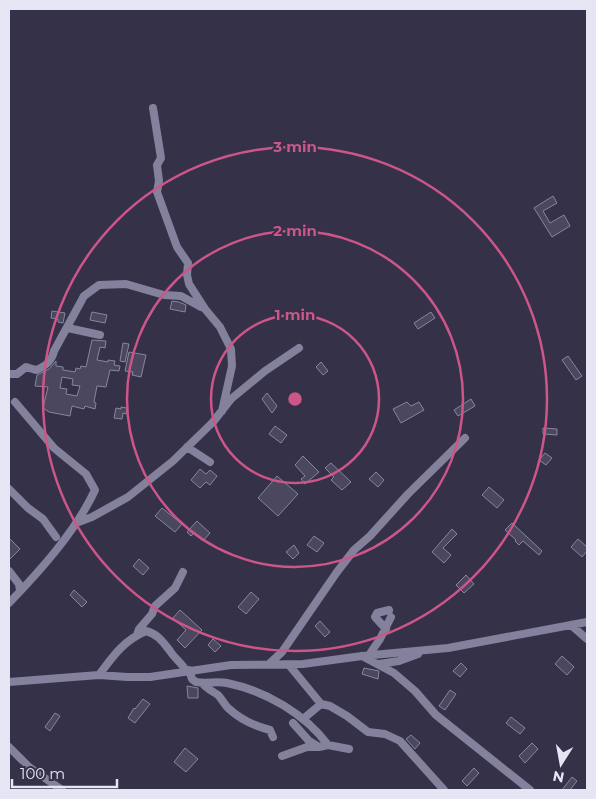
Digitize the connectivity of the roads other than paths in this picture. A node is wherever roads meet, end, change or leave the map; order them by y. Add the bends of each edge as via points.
1 (153, 108) dead end
2 (205, 309) junction
3 (68, 328) junction
4 (100, 335) dead end
5 (299, 348) dead end
6 (9, 374) edge
7 (15, 402) dead end
8 (222, 411) junction
9 (464, 438) dead end
10 (187, 447) junction
11 (210, 462) dead end
12 (9, 489) edge
13 (76, 523) junction
14 (56, 537) dead end
15 (9, 571) edge
16 (183, 572) dead end
17 (20, 591) junction
18 (9, 603) edge
19 (587, 622) edge
20 (571, 625) junction
21 (386, 630) junction
22 (137, 635) junction
23 (587, 640) edge
24 (430, 650) junction
25 (365, 656) junction
26 (269, 664) junction
27 (377, 664) junction
28 (289, 665) junction
29 (188, 670) junction
30 (99, 674) junction
31 (9, 682) edge
32 (202, 683) junction
33 (321, 704) junction
34 (303, 719) junction
35 (293, 723) dead end
36 (273, 736) dead end
37 (328, 745) junction
38 (9, 747) edge
39 (319, 747) junction
40 (349, 749) dead end
41 (282, 756) dead end
42 (62, 790) edge
43 (444, 790) edge
44 (530, 790) edge

1 - 2 street via 160,158 157,192 177,247 188,263 189,284
2 - 3 street via 181,296 126,284 99,285 84,296
2 - 8 street via 220,327 230,348 232,366
3 - 4 street
3 - 6 street via 52,359 44,367 36,370 26,367 17,374
5 - 8 street via 265,371 231,399
7 - 13 street via 54,448 86,474 95,490
8 - 10 street
9 - 26 street via 354,550 337,572 319,605
10 - 11 street
10 - 13 street via 128,497
12 - 14 street via 43,519
13 - 17 street
15 - 17 street via 20,584
16 - 22 street via 175,588 155,606
17 - 18 street
19 - 20 street
20 - 23 street
20 - 24 street
21 - 21 street via 375,617 377,613 390,614
21 - 25 street
22 - 29 street via 146,631 153,633 165,642
22 - 30 street via 117,650
24 - 25 street
24 - 27 street via 399,661
25 - 27 street
25 - 28 street
26 - 28 street
26 - 29 street
27 - 44 street via 394,673 436,715
28 - 33 street
29 - 30 street via 150,676
29 - 32 street via 192,679
30 - 31 street
32 - 34 street via 226,683 261,693
32 - 36 street via 243,720 270,730
33 - 34 street
33 - 43 street via 347,716 368,732 385,734 400,741
34 - 37 street
35 - 39 street
37 - 39 street
37 - 40 street
38 - 42 street via 29,767
39 - 41 street via 307,747

